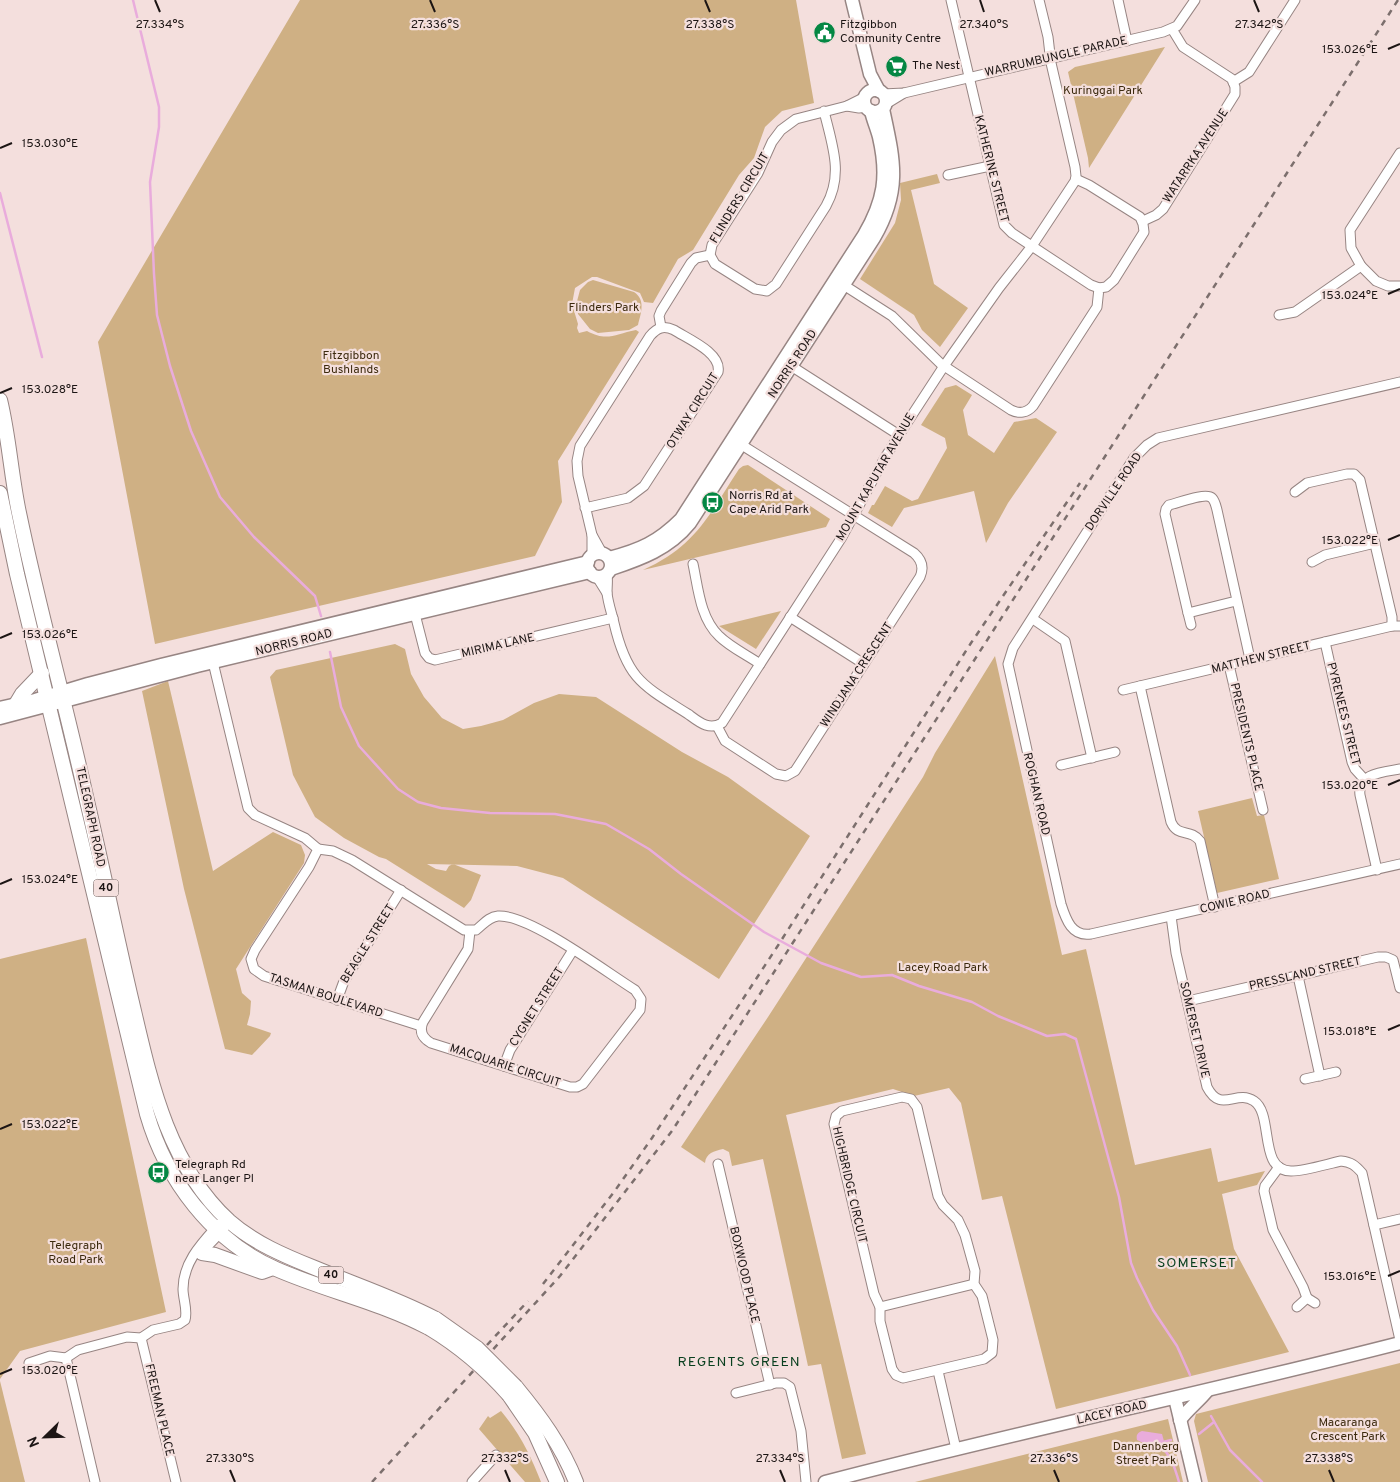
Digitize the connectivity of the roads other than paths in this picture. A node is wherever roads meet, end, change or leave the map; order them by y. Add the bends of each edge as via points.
1 (852, 0) edge
2 (951, 0) edge
3 (1039, 0) edge
4 (1118, 0) edge
5 (1195, 0) edge
6 (1295, 0) edge
7 (1172, 29) junction
8 (1127, 41) junction
9 (1050, 58) junction
10 (969, 78) junction
11 (1233, 82) junction
12 (875, 101) junction
13 (824, 112) junction
14 (1400, 153) edge
15 (990, 166) junction
16 (948, 175) dead end
17 (1076, 179) junction
18 (1143, 221) junction
19 (1032, 246) junction
20 (710, 255) junction
21 (1361, 266) junction
22 (840, 282) junction
23 (1400, 286) edge
24 (1099, 288) junction
25 (1279, 315) dead end
26 (661, 327) junction
27 (787, 364) junction
28 (944, 366) junction
29 (1400, 382) edge
30 (0, 400) edge
31 (899, 435) junction
32 (737, 442) junction
33 (1295, 492) dead end
34 (0, 493) edge
35 (585, 508) junction
36 (854, 516) junction
37 (1375, 543) junction
38 (1312, 562) dead end
39 (693, 564) dead end
40 (599, 565) junction
41 (1236, 601) junction
42 (1188, 613) junction
43 (415, 614) junction
44 (790, 617) junction
45 (613, 618) junction
46 (1032, 619) junction
47 (1191, 625) dead end
48 (1396, 626) edge
49 (1325, 642) junction
50 (212, 658) junction
51 (1250, 659) junction
52 (1008, 660) joint
53 (760, 664) junction
54 (864, 664) junction
55 (1229, 665) junction
56 (42, 673) junction
57 (1140, 686) junction
58 (1123, 690) dead end
59 (63, 697) junction
60 (49, 701) junction
61 (16, 704) junction
62 (0, 708) edge
63 (0, 718) edge
64 (717, 726) junction
65 (1115, 752) dead end
66 (1092, 758) junction
67 (1060, 765) dead end
68 (1400, 769) edge
69 (1365, 780) junction
70 (1263, 810) dead end
71 (318, 849) junction
72 (1400, 864) edge
73 (1377, 870) junction
74 (401, 890) junction
75 (1214, 907) junction
76 (1171, 916) junction
77 (1071, 927) joint
78 (470, 931) junction
79 (573, 950) junction
80 (1397, 957) edge
81 (1298, 976) junction
82 (1400, 988) edge
83 (337, 1000) junction
84 (1188, 1001) junction
85 (421, 1026) junction
86 (504, 1066) junction
87 (1336, 1072) dead end
88 (1320, 1076) junction
89 (1305, 1079) dead end
90 (718, 1164) dead end
91 (1279, 1167) junction
92 (228, 1219) junction
93 (1400, 1219) edge
94 (1374, 1225) junction
95 (218, 1230) junction
96 (202, 1253) junction
97 (189, 1264) junction
98 (274, 1268) junction
99 (974, 1284) junction
100 (880, 1307) junction
101 (1297, 1307) dead end
102 (432, 1323) junction
103 (141, 1338) junction
104 (1400, 1342) edge
105 (66, 1358) junction
106 (28, 1363) dead end
107 (938, 1370) junction
108 (770, 1385) junction
109 (513, 1391) junction
110 (1207, 1391) junction
111 (736, 1393) dead end
112 (1175, 1398) junction
113 (1180, 1420) junction
114 (956, 1449) junction
115 (496, 1455) dead end
116 (95, 1482) edge
117 (176, 1482) edge
118 (472, 1482) edge
119 (557, 1482) edge
120 (576, 1482) edge
121 (806, 1482) edge
122 (825, 1482) edge
123 (1195, 1482) edge

1 - 12 main road
2 - 10 street, KATHERINE STREET
3 - 9 street
4 - 8 street
5 - 7 street via 1180,23
6 - 11 street via 1249,72
7 - 8 street, WARRUMBUNGLE PARADE
7 - 11 street via 1183,47
8 - 9 street, WARRUMBUNGLE PARADE
9 - 10 street, WARRUMBUNGLE PARADE
9 - 17 street
10 - 12 street, WARRUMBUNGLE PARADE
10 - 15 street, KATHERINE STREET
11 - 18 street, WATARRKA AVENUE via 1234,97 1162,209
12 - 13 street, FLINDERS CIRCUIT
12 - 22 main road, NORRIS ROAD via 883,157 883,190 878,210
13 - 20 street, FLINDERS CIRCUIT via 791,122 776,136 758,173 711,247
13 - 20 street, FLINDERS CIRCUIT via 836,164 833,193 776,284 767,291 755,289 715,264
14 - 21 street via 1350,230 1351,248
15 - 16 street
15 - 19 street, KATHERINE STREET via 1004,225
17 - 18 street via 1089,184
17 - 19 street, MOUNT KAPUTAR AVENUE
18 - 24 street via 1142,236 1114,280
19 - 24 street, KATHERINE STREET
19 - 28 street, MOUNT KAPUTAR AVENUE
20 - 26 street via 696,258 691,263 660,311
21 - 23 street via 1376,281
21 - 25 street via 1294,312
22 - 27 main road, NORRIS ROAD
22 - 28 street via 892,316
24 - 28 street via 1097,307 1033,406 1026,411 1011,410
26 - 35 street via 650,336 580,446 576,469
26 - 35 street, OTWAY CIRCUIT via 674,330 713,355 718,363 718,372 644,486 628,498
27 - 31 street
27 - 32 main road, NORRIS ROAD
28 - 31 street, MOUNT KAPUTAR AVENUE
29 - 46 street, DORVILLE ROAD via 1158,438 1147,445 1134,458
30 - 59 main road, TELEGRAPH ROAD / 40 via 19,513
31 - 36 street, MOUNT KAPUTAR AVENUE
32 - 36 street, WINDJANA CRESCENT
32 - 40 main road, NORRIS ROAD via 671,530 646,547
33 - 37 street via 1307,483 1354,474 1360,480
34 - 56 main road, TELEGRAPH ROAD / 40
35 - 40 street
36 - 44 street, MOUNT KAPUTAR AVENUE
36 - 54 street, WINDJANA CRESCENT via 914,553 922,565 920,577
37 - 38 street via 1325,555
37 - 48 street
39 - 53 street via 710,626 721,638
40 - 43 main road, NORRIS ROAD
40 - 45 street via 608,581 607,593
40 - 50 main road, NORRIS ROAD
41 - 42 street
41 - 42 street via 1217,510 1211,497 1204,496 1169,505 1165,514
41 - 51 street
42 - 47 street
43 - 45 street, MIRIMA LANE via 425,653 435,660
43 - 50 main road, NORRIS ROAD
44 - 53 street, MOUNT KAPUTAR AVENUE
44 - 54 street
45 - 64 street via 624,656 640,680 702,724
46 - 52 street, DORVILLE ROAD
46 - 66 street via 1065,641
48 - 49 street, MATTHEW STREET
49 - 51 street, MATTHEW STREET
49 - 69 street, PYRENEES STREET via 1352,762
50 - 59 main road, NORRIS ROAD
50 - 71 street via 248,808 255,815 305,838
51 - 55 street, MATTHEW STREET
52 - 77 street, ROGHAN ROAD via 1043,828 1061,904
53 - 64 street, MOUNT KAPUTAR AVENUE
54 - 64 street, WINDJANA CRESCENT via 799,766 788,775 776,774 725,741
55 - 57 street, MATTHEW STREET
55 - 70 street, PRESIDENTS PLACE
56 - 60 main road, TELEGRAPH ROAD / 40
56 - 61 main road
57 - 58 street, MATTHEW STREET
57 - 75 street via 1171,822 1176,830 1192,834 1200,841
59 - 60 main road, NORRIS ROAD
59 - 92 main road, TELEGRAPH ROAD / 40 via 114,928 164,1118 183,1162
60 - 61 main road, NORRIS ROAD
60 - 63 main road, NORRIS ROAD
60 - 95 main road, TELEGRAPH ROAD / 40 via 151,1129 175,1179
61 - 62 main road, NORRIS ROAD
65 - 66 street
66 - 67 street
68 - 69 street via 1372,775
69 - 73 street, PYRENEES STREET via 1360,792
71 - 74 street via 344,856
71 - 83 street, TASMAN BOULEVARD via 255,950 252,962 254,969 264,976
72 - 73 street, COWIE ROAD
73 - 75 street, COWIE ROAD
74 - 78 street
74 - 83 street, BEAGLE STREET via 344,981
75 - 76 street, COWIE ROAD
76 - 77 street, COWIE ROAD via 1088,935 1080,934
76 - 84 street, SOMERSET DRIVE
78 - 79 street, MACQUARIE CIRCUIT via 478,929 488,919 503,916 538,928
78 - 85 street via 468,949
79 - 86 street, CYGNET STREET via 510,1050
79 - 86 street, MACQUARIE CIRCUIT via 635,990 641,999 640,1010 580,1086 570,1087
80 - 81 street, PRESSLAND STREET via 1378,957
80 - 82 street, PRESSLAND STREET
81 - 84 street, PRESSLAND STREET
81 - 88 street
83 - 85 street, TASMAN BOULEVARD
84 - 91 street, SOMERSET DRIVE via 1211,1095 1225,1101 1245,1098 1258,1105 1271,1156
85 - 86 street, MACQUARIE CIRCUIT via 423,1036 431,1043
87 - 88 street
88 - 89 street
90 - 108 street, BOXWOOD PLACE
91 - 94 street via 1290,1171 1341,1161 1356,1165 1362,1173
91 - 101 street via 1264,1191 1273,1230 1311,1301
92 - 95 street
92 - 102 main road, 40 via 284,1256 403,1303
93 - 94 street
94 - 104 street
95 - 96 street
95 - 97 street via 191,1256
95 - 98 main road, 40 via 247,1253
96 - 97 street
96 - 98 main road via 215,1254 262,1272
97 - 103 street via 183,1280 185,1320 153,1330
98 - 102 main road, 40
99 - 100 street
99 - 100 street, HIGHBRIDGE CIRCUIT via 975,1271 964,1229 938,1196 918,1111 913,1102 902,1097 846,1110 836,1116 834,1124 874,1294
99 - 107 street, HIGHBRIDGE CIRCUIT via 982,1296 993,1351 980,1361
100 - 107 street, HIGHBRIDGE CIRCUIT via 880,1321 893,1372 906,1378
102 - 109 main road, 40, bridge
103 - 105 street via 127,1337 78,1350
103 - 117 street, FREEMAN PLACE
104 - 110 main road, LACEY ROAD
105 - 106 street via 50,1356
105 - 116 street
107 - 114 street
108 - 111 street
108 - 121 street via 784,1383 792,1390 803,1440
109 - 119 main road, 40
109 - 120 main road, 40 via 554,1436
110 - 112 main road, LACEY ROAD
110 - 113 main road
112 - 113 main road
112 - 114 main road, LACEY ROAD
113 - 123 main road
114 - 122 main road, LACEY ROAD
115 - 118 street

